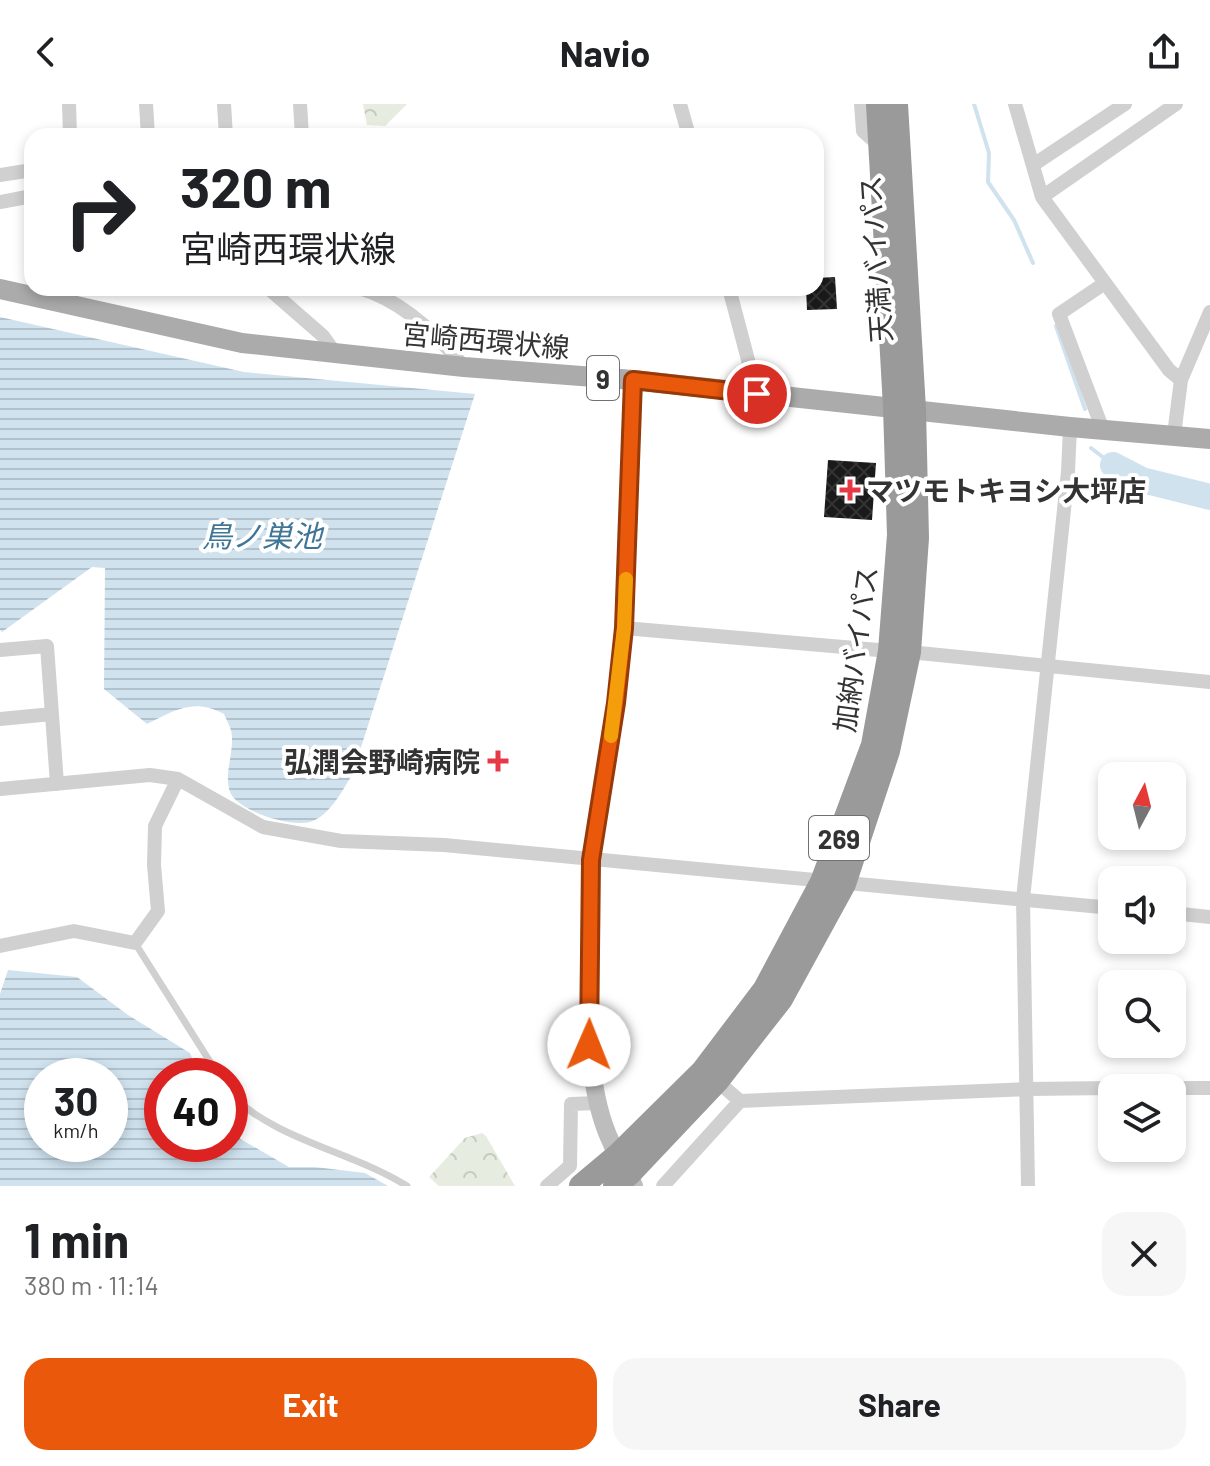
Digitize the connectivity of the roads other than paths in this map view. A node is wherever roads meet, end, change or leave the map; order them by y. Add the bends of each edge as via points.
1 (69, 104) edge
2 (146, 104) edge
3 (224, 104) edge
4 (300, 104) edge
5 (680, 104) edge
6 (861, 104) edge
7 (878, 104) edge
8 (896, 104) edge
9 (1015, 104) edge
10 (1125, 104) edge
11 (1176, 104) edge
12 (70, 128) edge
13 (148, 128) edge
14 (226, 128) edge
15 (302, 128) edge
16 (687, 128) edge
17 (880, 146) junction
18 (1033, 165) junction
19 (24, 171) edge
20 (0, 173) edge
21 (1042, 197) junction
22 (24, 198) edge
23 (0, 202) edge
24 (1105, 283) junction
25 (0, 289) edge
26 (24, 294) edge
27 (31, 296) edge
28 (277, 296) edge
29 (380, 296) edge
30 (731, 296) edge
31 (1210, 312) edge
32 (336, 354) junction
33 (464, 367) junction
34 (633, 380) junction
35 (1181, 380) junction
36 (757, 394) junction
37 (905, 408) junction
38 (1070, 427) junction
39 (1103, 430) junction
40 (1174, 435) junction
41 (1210, 439) edge
42 (624, 628) junction
43 (0, 650) edge
44 (899, 651) junction
45 (1047, 664) junction
46 (1210, 682) edge
47 (52, 714) junction
48 (0, 719) edge
49 (178, 779) junction
50 (57, 784) junction
51 (0, 789) edge
52 (591, 860) junction
53 (833, 883) junction
54 (1023, 899) junction
55 (1098, 907) edge
56 (1186, 914) edge
57 (1210, 917) edge
58 (135, 943) junction
59 (0, 946) edge
60 (590, 969) joint
61 (208, 1058) edge
62 (717, 1081) junction
63 (1098, 1088) edge
64 (1186, 1088) edge
65 (1210, 1088) edge
66 (1028, 1089) junction
67 (740, 1101) junction
68 (598, 1103) junction
69 (248, 1110) edge
70 (624, 1175) edge
71 (407, 1186) edge
72 (547, 1186) edge
73 (581, 1186) edge
74 (663, 1186) edge
75 (1028, 1186) edge

1 - 12 street
2 - 13 street
3 - 14 street
4 - 15 street
5 - 16 street
6 - 17 street via 863,131
7 - 17 highway, 天満バイパス / 269
8 - 37 highway, 天満バイパス / 269
9 - 18 street
10 - 18 street
11 - 21 street
17 - 37 highway, 天満バイパス / 269
18 - 21 street
19 - 20 street
21 - 24 street
22 - 23 street
24 - 35 street
24 - 39 street via 1059,314
25 - 26 main road, 宮崎西環状線 / 9
27 - 32 main road, 宮崎西環状線 / 9 via 242,343
28 - 32 street
29 - 33 street via 407,312
30 - 36 street
31 - 35 street
32 - 33 main road, 宮崎西環状線 / 9
33 - 34 main road, 宮崎西環状線 / 9
34 - 36 main road, 宮崎西環状線 / 9
34 - 42 street
35 - 40 street
36 - 37 main road, 宮崎西環状線 / 9
37 - 38 main road, 宮崎西環状線 / 9
37 - 44 highway, 加納バイパス / 269 via 917,538
38 - 39 main road, 宮崎西環状線 / 9
38 - 45 street
39 - 40 main road, 宮崎西環状線 / 9
40 - 41 main road, 宮崎西環状線 / 9
42 - 44 street
42 - 52 street
43 - 47 street via 47,646
44 - 45 street
44 - 53 highway, 加納バイパス / 269
45 - 46 street
45 - 54 street
47 - 48 street
47 - 50 street
49 - 50 street via 150,775
49 - 52 street via 263,827 341,841
49 - 58 street via 155,826 158,911
50 - 51 street
52 - 53 street
52 - 60 street
53 - 54 street
53 - 62 highway, 加納バイパス / 269 via 781,999
53 - 70 highway, 加納バイパス / 269 via 765,989
54 - 55 street
54 - 66 street
56 - 57 street
58 - 59 street via 74,931
58 - 61 lane
60 - 68 street via 589,1045
62 - 67 street
62 - 70 highway, 加納バイパス / 269
63 - 66 street
64 - 65 street
66 - 67 street
66 - 75 street
67 - 74 street
68 - 70 street
68 - 72 street via 571,1104 570,1166
69 - 71 lane
70 - 73 highway, 加納バイパス / 269

